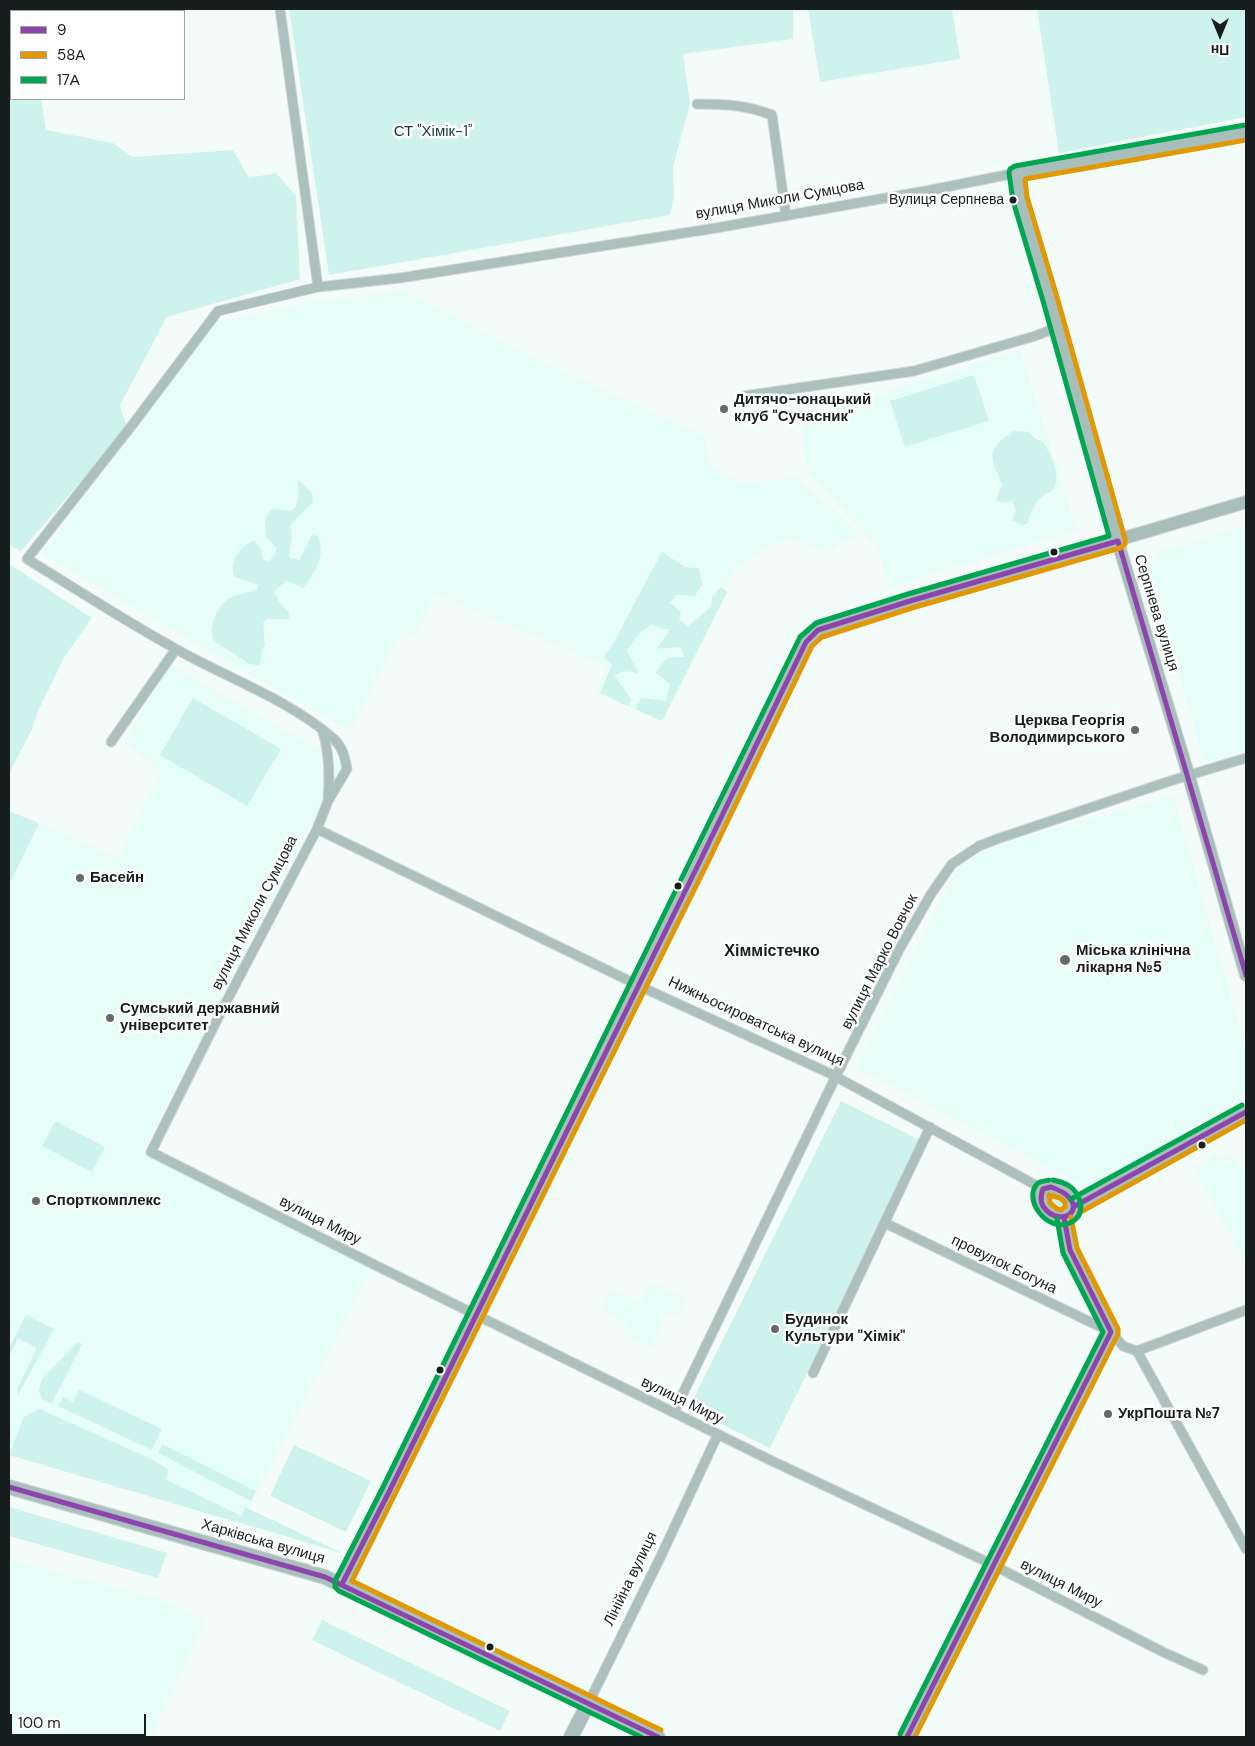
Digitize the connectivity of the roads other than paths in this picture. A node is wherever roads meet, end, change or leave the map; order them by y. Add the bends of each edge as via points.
1 (280, 9) edge
2 (697, 104) dead end
3 (1246, 132) edge
4 (1016, 173) junction
5 (786, 216) junction
6 (318, 287) junction
7 (1058, 327) junction
8 (744, 396) dead end
9 (1246, 502) edge
10 (1118, 541) junction
11 (176, 649) junction
12 (321, 729) junction
13 (111, 742) dead end
14 (1246, 758) edge
15 (1188, 776) junction
16 (328, 801) junction
17 (317, 828) junction
18 (1246, 975) edge
19 (638, 986) junction
20 (836, 1076) junction
21 (1246, 1112) edge
22 (930, 1127) junction
23 (151, 1152) joint
24 (1043, 1189) junction
25 (1075, 1206) junction
26 (1064, 1218) junction
27 (885, 1223) junction
28 (1246, 1310) edge
29 (476, 1314) junction
30 (1111, 1332) junction
31 (1137, 1351) junction
32 (813, 1373) dead end
33 (674, 1412) junction
34 (718, 1434) junction
35 (9, 1487) edge
36 (1246, 1549) edge
37 (993, 1565) junction
38 (342, 1584) junction
39 (1204, 1670) dead end
40 (588, 1704) junction
41 (571, 1737) edge
42 (658, 1737) edge
43 (907, 1737) edge

1 - 6 street
2 - 5 street via 730,104 754,108 772,116
3 - 4 main road, вулиця Миколи Сумцова
4 - 5 street, вулиця Миколи Сумцова
4 - 7 main road, Серпнева вулиця via 1020,199
5 - 6 street, вулиця Миколи Сумцова via 400,278
6 - 11 street, вулиця Миколи Сумцова via 218,311 26,560
7 - 8 street via 914,371
7 - 10 main road, Серпнева вулиця
9 - 10 main road
10 - 15 main road, Серпнева вулиця
10 - 19 main road via 818,630 806,642
11 - 12 street via 291,709
11 - 13 street
12 - 16 street via 330,783
12 - 16 street, вулиця Миколи Сумцова via 344,752 347,770
14 - 15 street, вулиця Марко Вовчок
15 - 18 main road, Серпнева вулиця
15 - 20 street, вулиця Марко Вовчок via 988,842 952,864 899,950
16 - 17 street, вулиця Миколи Сумцова
17 - 19 street, Нижньосироватська вулиця
17 - 23 street, вулиця Миколи Сумцова
19 - 20 street, Нижньосироватська вулиця
19 - 29 main road
20 - 22 street, Нижньосироватська вулиця
20 - 33 street, вулиця Марко Вовчок
21 - 25 main road
22 - 24 street, Нижньосироватська вулиця
22 - 27 street
23 - 29 street, вулиця Миру
24 - 25 main road, Нижньосироватська вулиця via 1051,1187 1069,1194
24 - 26 main road via 1041,1201 1044,1208 1055,1217
25 - 26 main road
26 - 30 main road via 1070,1250
27 - 30 street, провулок Богуна
27 - 32 street
28 - 31 street
29 - 33 street, вулиця Миру
29 - 38 main road
30 - 31 street via 1124,1346
30 - 37 main road
31 - 36 street
33 - 34 street, вулиця Миру
34 - 37 street, вулиця Миру
34 - 40 street, Лінійна вулиця
35 - 38 main road, Харківська вулиця via 197,1539
37 - 39 street, вулиця Миру
37 - 43 main road
38 - 40 main road, Харківська вулиця
40 - 41 main road, Лінійна вулиця
40 - 42 main road, Харківська вулиця

